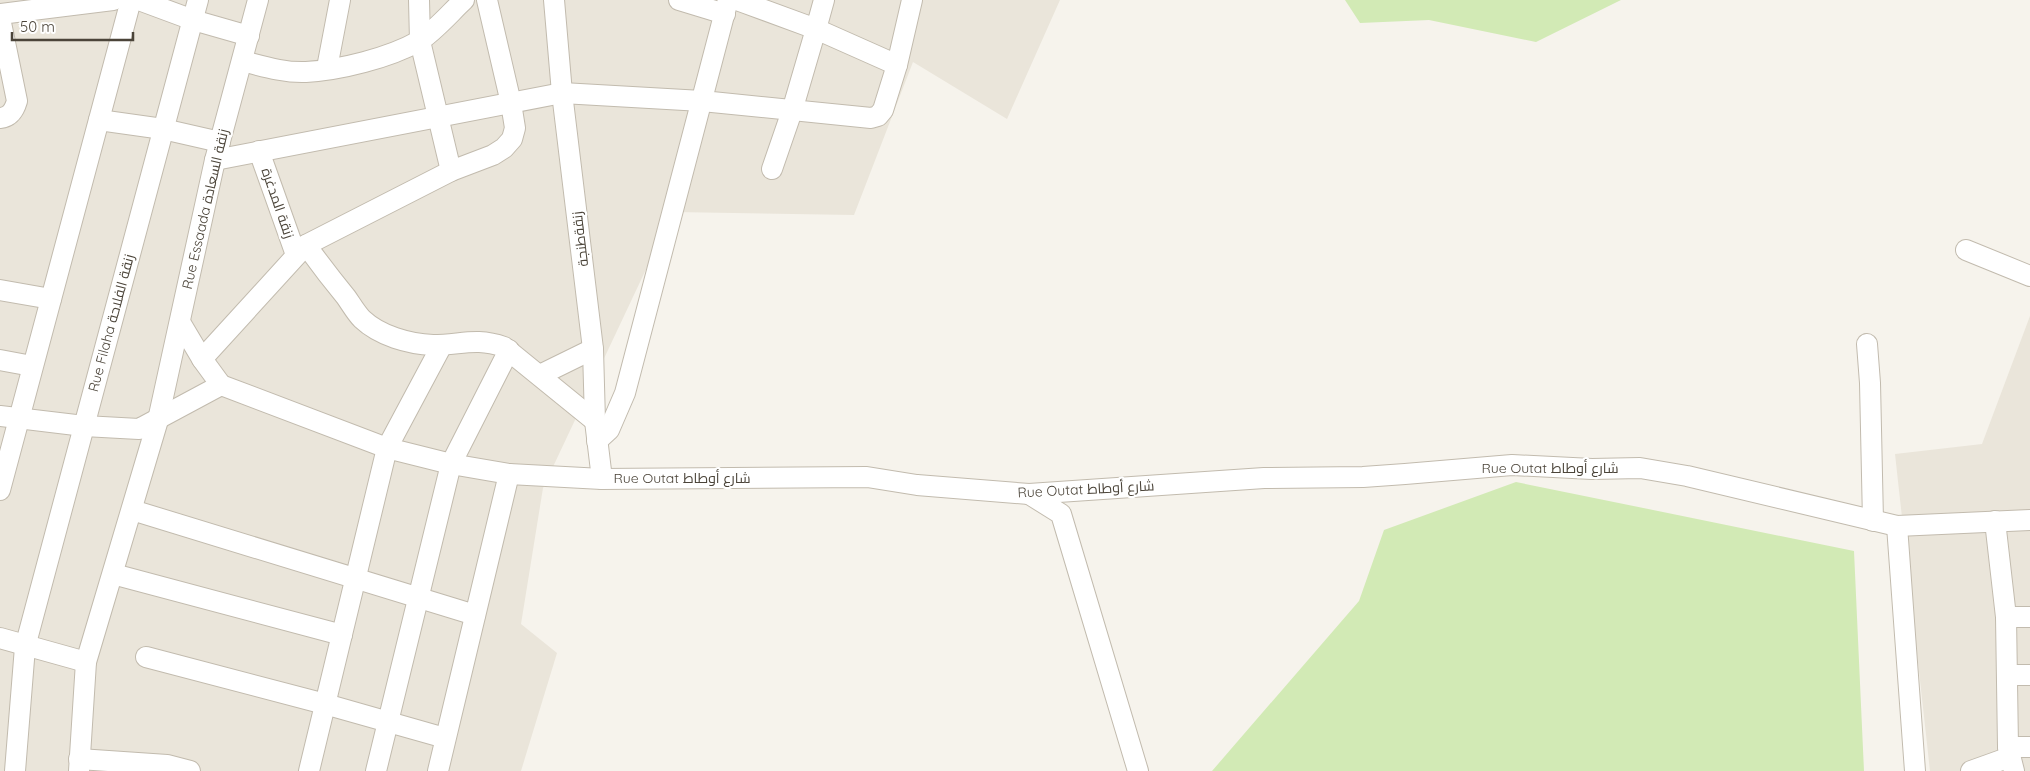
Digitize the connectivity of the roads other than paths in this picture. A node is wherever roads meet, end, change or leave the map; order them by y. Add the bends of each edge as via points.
1 (113, 0) edge
2 (132, 0) edge
3 (138, 0) edge
4 (198, 0) edge
5 (258, 0) edge
6 (340, 0) edge
7 (420, 0) edge
8 (464, 0) edge
9 (487, 0) edge
10 (554, 0) edge
11 (679, 0) edge
12 (824, 0) edge
13 (912, 0) edge
14 (730, 5) edge
15 (0, 16) edge
16 (193, 20) junction
17 (816, 29) junction
18 (248, 36) junction
19 (420, 41) junction
20 (242, 61) junction
21 (897, 65) junction
22 (327, 68) junction
23 (562, 93) junction
24 (702, 101) junction
25 (511, 103) junction
26 (792, 111) junction
27 (438, 117) junction
28 (0, 118) edge
29 (99, 120) junction
30 (164, 129) junction
31 (218, 151) junction
32 (259, 151) junction
33 (772, 169) dead end
34 (451, 171) junction
35 (301, 250) junction
36 (1966, 250) dead end
37 (2030, 276) edge
38 (0, 290) edge
39 (51, 299) junction
40 (180, 322) junction
41 (1867, 344) dead end
42 (442, 345) junction
43 (593, 349) junction
44 (509, 350) junction
45 (202, 359) junction
46 (0, 360) edge
47 (32, 366) junction
48 (540, 375) junction
49 (221, 385) junction
50 (9, 417) edge
51 (158, 420) junction
52 (84, 426) junction
53 (596, 431) junction
54 (387, 448) junction
55 (451, 464) junction
56 (509, 474) junction
57 (602, 479) junction
58 (0, 490) edge
59 (1029, 494) junction
60 (132, 510) junction
61 (2030, 520) edge
62 (1873, 521) junction
63 (1995, 521) junction
64 (1897, 526) junction
65 (112, 574) junction
66 (356, 578) junction
67 (418, 598) junction
68 (475, 615) junction
69 (2030, 616) edge
70 (2006, 617) junction
71 (342, 635) junction
72 (0, 638) edge
73 (24, 647) junction
74 (146, 657) dead end
75 (86, 662) junction
76 (2007, 675) junction
77 (2030, 675) edge
78 (325, 704) junction
79 (388, 722) junction
80 (445, 738) junction
81 (2030, 747) edge
82 (2011, 759) edge
83 (79, 765) edge
84 (16, 771) edge
85 (190, 771) edge
86 (309, 771) edge
87 (376, 771) edge
88 (438, 771) edge
89 (1138, 771) edge
90 (1916, 771) edge
91 (1972, 771) edge

1 - 15 street
2 - 29 street
3 - 16 street
4 - 16 street, Rue Filaha زنقة الفلاحة
5 - 18 street, Rue Essaada زنقة السعادة
6 - 22 street
7 - 19 street
8 - 19 street
9 - 25 street
10 - 23 street, زنقةطنجة
11 - 14 street
12 - 17 street
13 - 21 street
14 - 17 street
14 - 24 street
15 - 28 street via 17,101 14,111
16 - 18 street
16 - 30 street, Rue Filaha زنقة الفلاحة
17 - 21 street
17 - 26 street
18 - 20 street, Rue Essaada زنقة السعادة
19 - 22 street via 387,54
19 - 27 street
20 - 22 street via 280,70 305,72
20 - 31 street, Rue Essaada زنقة السعادة
21 - 26 street via 878,116 862,118
23 - 24 street
23 - 25 street
23 - 43 street, زنقةطنجة
24 - 26 street
24 - 53 street via 624,393 609,430
25 - 27 street
25 - 34 street via 515,128 512,139 493,155
26 - 33 street
27 - 32 street
27 - 34 street
29 - 30 street
29 - 39 street
30 - 31 street
30 - 52 street, Rue Filaha زنقة الفلاحة
31 - 32 street
31 - 40 street, Rue Essaada زنقة السعادة
32 - 35 street, زنقة المدغرة
34 - 35 street
35 - 42 street, زنقة المدغرة via 362,319 398,339
35 - 45 street
36 - 37 street
38 - 39 street
39 - 47 street
40 - 45 street
40 - 51 street, Rue Essaada زنقة السعادة
41 - 62 street
42 - 44 street, زنقة المدغرة via 477,340
42 - 54 street
43 - 48 street
43 - 53 street, زنقةطنجة
44 - 48 street, زنقة المدغرة
44 - 55 street
45 - 49 street
46 - 47 street
47 - 50 street
48 - 53 street, زنقة المدغرة
49 - 51 street
49 - 54 street, Rue Outat شارع أوطاط
50 - 52 street
50 - 58 street
51 - 52 street via 139,429
51 - 60 street, Rue Essaada زنقة السعادة
52 - 73 street, Rue Filaha زنقة الفلاحة
53 - 57 street, زنقةطنجة
54 - 55 street, Rue Outat شارع أوطاط
54 - 66 street
55 - 56 street, Rue Outat شارع أوطاط
55 - 67 street
56 - 57 street, Rue Outat شارع أوطاط
56 - 68 street
57 - 59 street, Rue Outat شارع أوطاط via 867,477 917,485
59 - 62 street, Rue Outat شارع أوطاط via 1264,478 1363,477 1512,465 1640,468 1687,476
59 - 89 street via 1061,514
60 - 65 street, Rue Essaada زنقة السعادة
60 - 66 street
61 - 63 street, Rue Outat شارع أوطاط
62 - 64 street, Rue Outat شارع أوطاط
63 - 64 street, Rue Outat شارع أوطاط
63 - 70 street
64 - 90 street
65 - 71 street
65 - 75 street, Rue Essaada زنقة السعادة
66 - 67 street
66 - 71 street
67 - 68 street
67 - 79 street
68 - 80 street
69 - 70 street
70 - 76 street
71 - 78 street
72 - 73 street
73 - 75 street
73 - 84 street, Rue Filaha زنقة الفلاحة
74 - 78 street
75 - 83 street, Rue Essaada زنقة السعادة
76 - 77 street
76 - 82 street
78 - 79 street
78 - 86 street
79 - 80 street
79 - 87 street
80 - 88 street
81 - 82 street
82 - 91 street
83 - 85 street via 167,765

